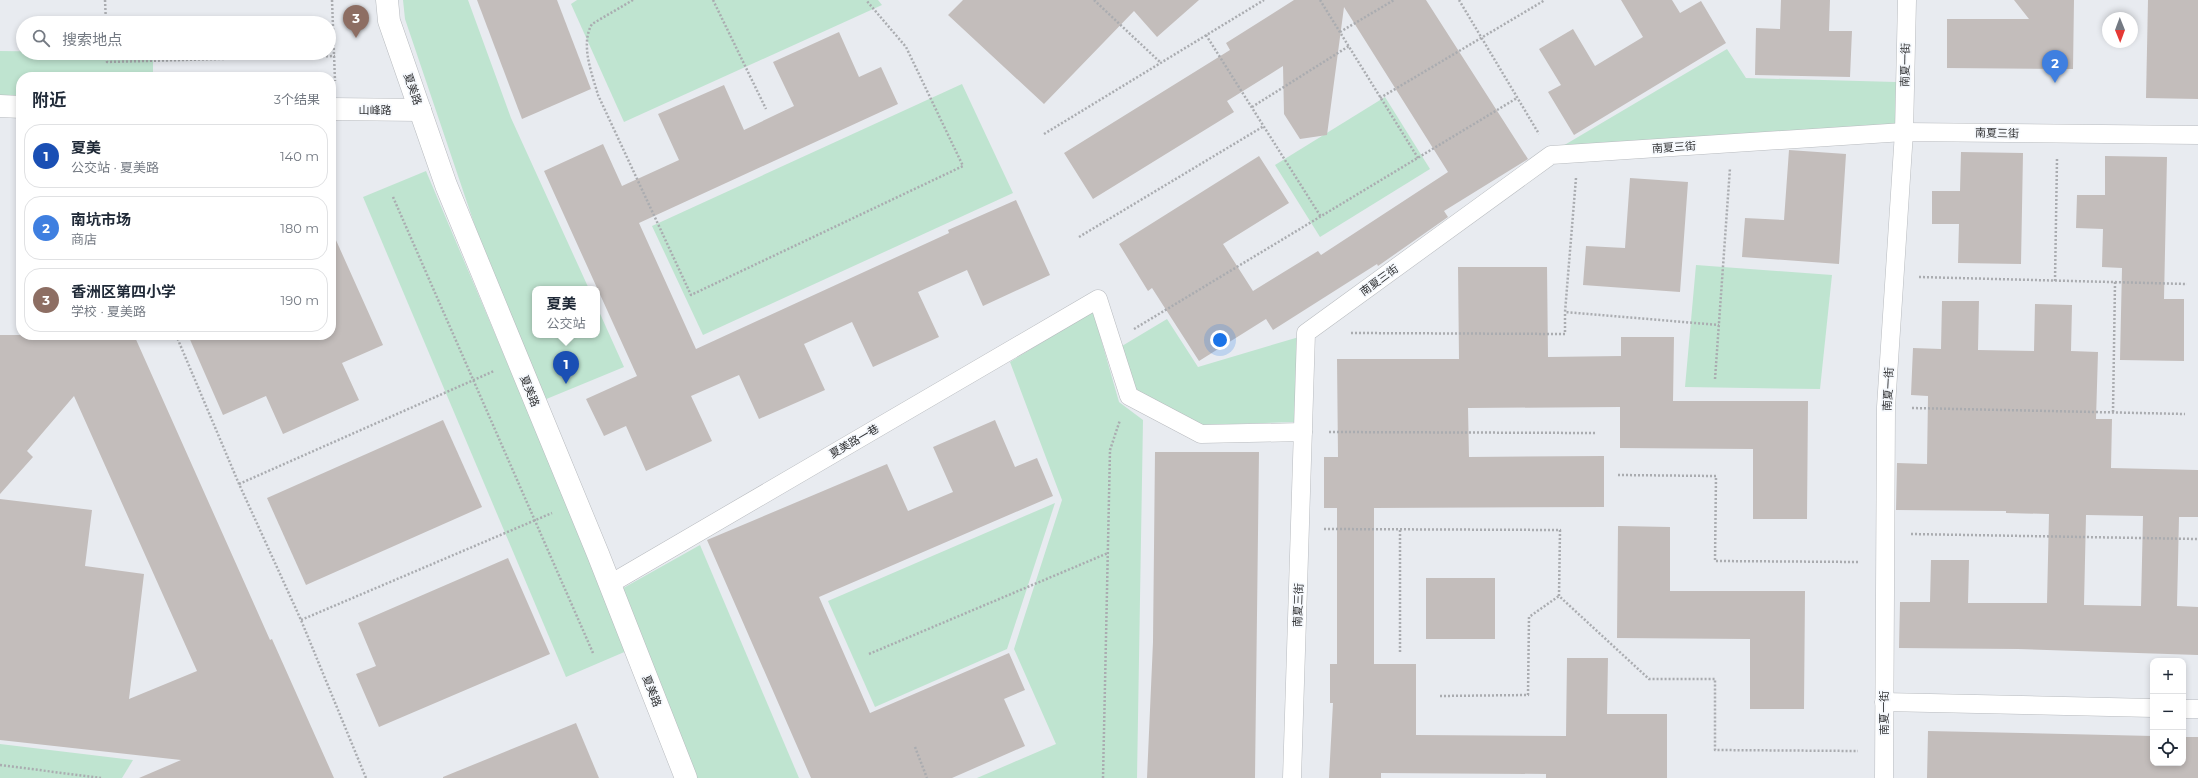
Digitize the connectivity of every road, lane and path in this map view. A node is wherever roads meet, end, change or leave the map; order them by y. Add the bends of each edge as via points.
1 (105, 0) edge
2 (332, 0) edge
3 (387, 0) edge
4 (633, 0) edge
5 (714, 0) edge
6 (866, 0) edge
7 (1094, 0) edge
8 (1264, 0) edge
9 (1320, 0) edge
10 (1394, 0) edge
11 (1459, 0) edge
12 (1545, 0) edge
13 (1907, 0) edge
14 (106, 16) edge
15 (333, 16) edge
16 (1340, 32) junction
17 (1206, 35) junction
18 (1481, 37) junction
19 (1349, 46) junction
20 (107, 60) edge
21 (183, 60) edge
22 (335, 60) edge
23 (1161, 63) junction
24 (335, 72) edge
25 (1380, 98) junction
26 (1517, 98) junction
27 (0, 106) edge
28 (16, 106) edge
29 (1252, 106) junction
30 (336, 109) edge
31 (766, 109) dead end
32 (420, 110) junction
33 (1264, 126) junction
34 (1904, 132) junction
35 (1044, 134) dead end
36 (2058, 134) junction
37 (2198, 135) edge
38 (1732, 143) junction
39 (1579, 153) junction
40 (1551, 155) junction
41 (1418, 158) junction
42 (393, 197) dead end
43 (1321, 216) junction
44 (1079, 237) dead end
45 (1895, 277) junction
46 (2055, 281) junction
47 (2116, 282) junction
48 (2187, 284) dead end
49 (1565, 312) junction
50 (1719, 325) junction
51 (1306, 333) junction
52 (178, 340) edge
53 (1112, 343) junction
54 (518, 360) junction
55 (1715, 379) dead end
56 (474, 380) junction
57 (1886, 407) junction
58 (1122, 412) dead end
59 (2113, 412) junction
60 (2186, 414) dead end
61 (1303, 432) junction
62 (1596, 432) dead end
63 (1618, 475) dead end
64 (239, 484) junction
65 (576, 502) junction
66 (534, 521) junction
67 (1300, 529) junction
68 (1400, 530) junction
69 (1885, 533) junction
70 (2198, 539) edge
71 (1108, 553) junction
72 (1885, 562) junction
73 (610, 584) junction
74 (1559, 596) junction
75 (301, 620) junction
76 (1400, 652) dead end
77 (593, 653) dead end
78 (869, 654) dead end
79 (1440, 696) dead end
80 (1884, 702) junction
81 (2150, 708) edge
82 (2186, 709) edge
83 (2198, 709) edge
84 (915, 748) dead end
85 (1884, 752) junction
86 (0, 766) edge
87 (101, 778) edge
88 (366, 778) edge
89 (686, 778) edge
90 (927, 778) edge
91 (1103, 778) edge
92 (1292, 778) edge
93 (1884, 778) edge

1 - 14 path
2 - 15 path
3 - 32 street, 夏美路 via 389,21
4 - 6 path via 592,24 587,41 590,64 598,95 691,295 963,166 906,47
5 - 31 path
7 - 23 path
8 - 17 path
9 - 16 path
10 - 16 path
11 - 18 path
12 - 18 path
13 - 34 lane, 南夏一街
16 - 19 path
17 - 23 path
17 - 29 path
18 - 25 path
18 - 26 path
19 - 25 path
19 - 29 path
20 - 21 path
22 - 24 path
23 - 35 path
25 - 41 path
26 - 40 path
26 - 41 path
27 - 28 street
29 - 33 path
30 - 32 street, 山峰路
32 - 54 street, 夏美路 via 446,185
33 - 43 path
33 - 44 path
34 - 36 lane, 南夏三街
34 - 38 lane, 南夏三街
34 - 45 lane, 南夏一街
36 - 37 lane, 南夏三街
36 - 46 path
38 - 39 lane, 南夏三街
38 - 50 path
39 - 40 lane, 南夏三街
39 - 49 path
40 - 51 lane, 南夏三街
41 - 43 path
42 - 56 path
43 - 53 path
45 - 46 path
45 - 57 lane, 南夏一街
46 - 47 path
47 - 48 path
47 - 59 path
49 - 50 path
49 - 51 path via 1565,334
50 - 55 path
51 - 61 lane, 南夏三街
52 - 64 path
53 - 61 lane via 1129,396 1201,434
53 - 73 lane, 夏美路一巷 via 1098,299
54 - 56 path
54 - 65 street, 夏美路
56 - 64 path
56 - 66 path
57 - 59 path
57 - 69 lane, 南夏一街
58 - 71 path via 1110,450
59 - 60 path
61 - 62 path
61 - 67 lane, 南夏三街
63 - 72 path via 1716,476 1715,561
64 - 75 path
65 - 66 path
65 - 73 street, 夏美路
66 - 75 path
66 - 77 path
67 - 68 path
67 - 92 lane, 南夏三街
68 - 74 path via 1560,530
68 - 76 path
69 - 70 path
69 - 72 lane, 南夏一街
71 - 78 path
71 - 91 path
72 - 80 lane, 南夏一街
73 - 89 street, 夏美路
74 - 79 path via 1529,617 1528,695
74 - 85 path via 1649,679 1715,679 1715,750
75 - 88 path
80 - 81 lane
80 - 85 lane, 南夏一街
82 - 83 lane
84 - 90 path
85 - 93 lane, 南夏一街
86 - 87 path

